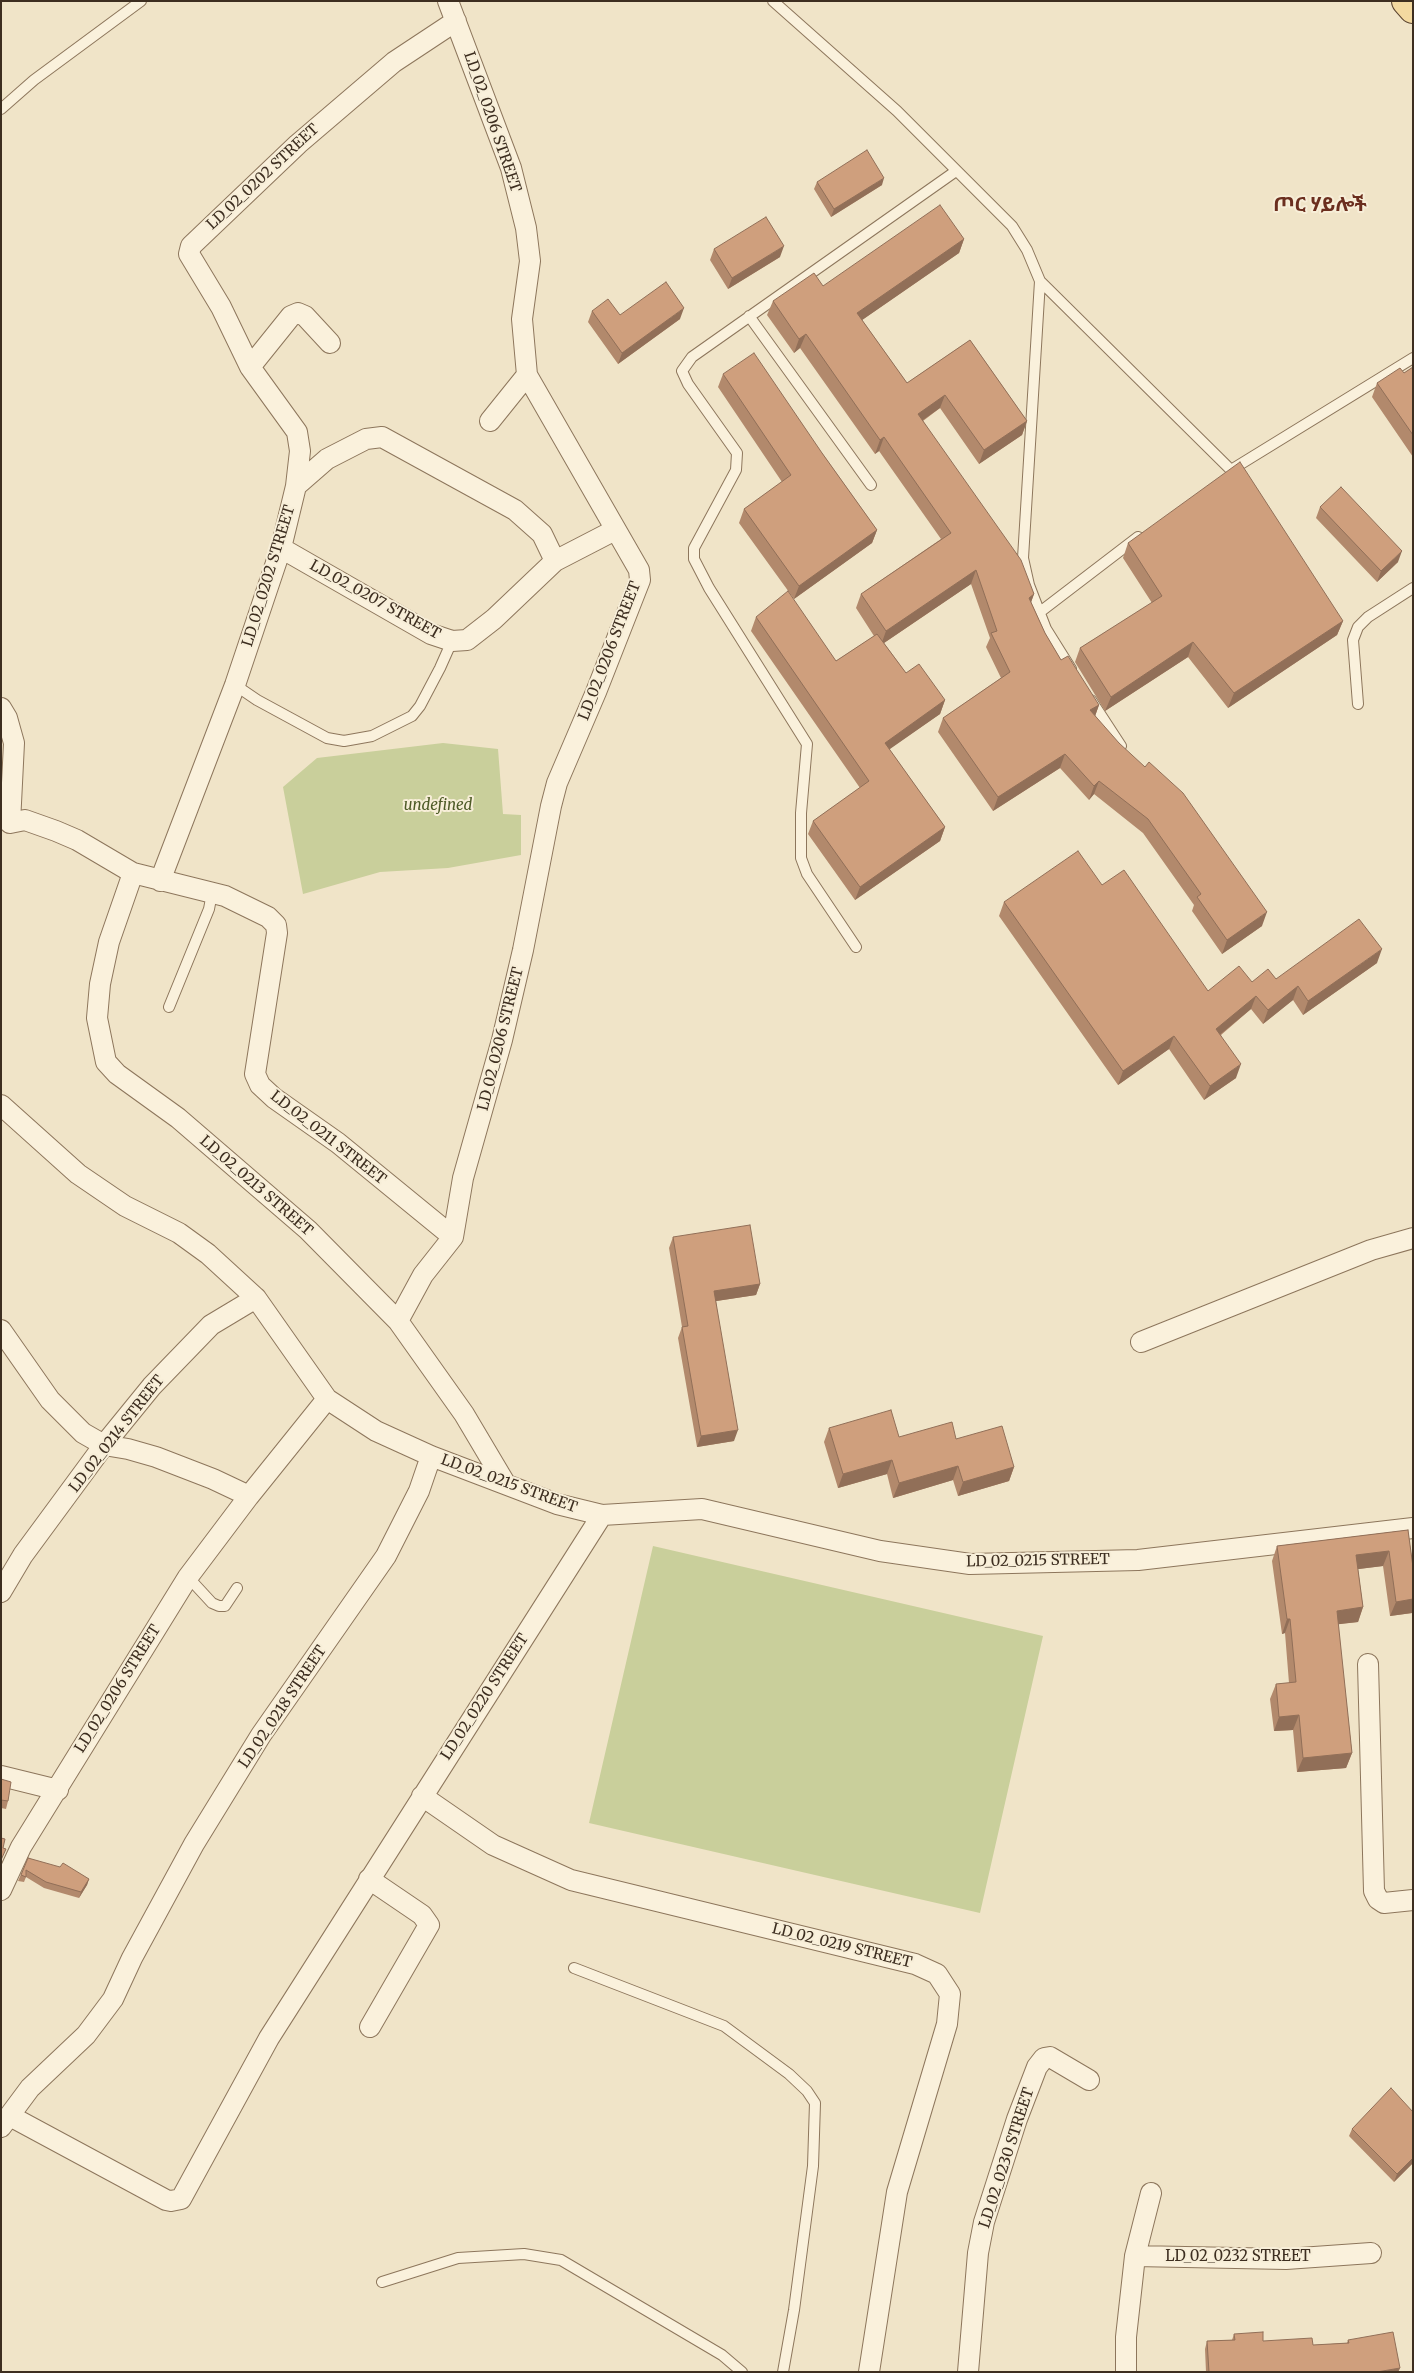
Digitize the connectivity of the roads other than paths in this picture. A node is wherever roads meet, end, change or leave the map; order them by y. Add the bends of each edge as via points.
1 (141, 1) edge
2 (448, 1) edge
3 (773, 1) edge
4 (1406, 1) edge
5 (1413, 9) edge
6 (456, 20) junction
7 (1, 109) edge
8 (956, 171) junction
9 (1040, 281) junction
10 (749, 316) junction
11 (330, 343) dead end
12 (1413, 358) edge
13 (250, 367) junction
14 (527, 375) junction
15 (490, 421) dead end
16 (871, 485) dead end
17 (296, 486) junction
18 (1149, 529) edge
19 (615, 530) junction
20 (281, 548) junction
21 (555, 561) junction
22 (1413, 588) edge
23 (1040, 612) junction
24 (452, 641) junction
25 (1077, 678) edge
26 (235, 685) junction
27 (1087, 694) edge
28 (1358, 704) dead end
29 (1, 708) edge
30 (1131, 755) edge
31 (5, 829) edge
32 (133, 873) junction
33 (160, 881) junction
34 (212, 893) junction
35 (856, 948) dead end
36 (169, 1007) dead end
37 (1, 1105) edge
38 (452, 1237) junction
39 (1413, 1238) edge
40 (256, 1298) junction
41 (398, 1321) junction
42 (3, 1335) edge
43 (1142, 1342) dead end
44 (327, 1399) junction
45 (104, 1445) junction
46 (431, 1456) junction
47 (505, 1483) junction
48 (249, 1496) junction
49 (602, 1514) junction
50 (1413, 1528) edge
51 (188, 1577) junction
52 (238, 1588) dead end
53 (1, 1592) edge
54 (1368, 1664) dead end
55 (1, 1776) edge
56 (58, 1790) junction
57 (422, 1796) junction
58 (368, 1879) junction
59 (1, 1890) edge
60 (1413, 1900) edge
61 (574, 1968) dead end
62 (370, 2027) dead end
63 (1089, 2080) dead end
64 (5, 2122) edge
65 (1151, 2193) dead end
66 (1371, 2253) dead end
67 (1135, 2256) junction
68 (382, 2282) dead end
69 (742, 2372) edge
70 (783, 2372) edge
71 (869, 2372) edge
72 (968, 2372) edge
73 (1126, 2372) edge

1 - 7 lane via 34,80
2 - 6 street, LD_02_0206 STREET
3 - 8 lane via 897,111
4 - 5 main road
6 - 13 street, LD_02_0202 STREET via 394,62 298,144 191,246 189,254 221,307
6 - 14 street, LD_02_0206 STREET via 511,168 526,228 530,261 522,319
8 - 9 lane via 1012,226
8 - 10 lane
9 - 12 lane via 1227,473
9 - 23 lane via 1023,558
10 - 16 lane
10 - 35 lane via 692,357 682,370 688,384 737,452 736,470 694,548 694,559 807,744 801,858 807,874
11 - 13 street via 305,316 298,313 291,316
13 - 17 street, LD_02_0202 STREET via 298,432 300,451
14 - 15 street
14 - 19 street, LD_02_0206 STREET
17 - 20 street, LD_02_0202 STREET
17 - 21 street via 327,459 366,439 382,437 515,510 542,534
18 - 23 lane
19 - 21 street, LD_02_0207 STREET
19 - 38 street, LD_02_0206 STREET via 639,570 640,580 557,783 523,950 502,1040 463,1178
20 - 24 street, LD_02_0207 STREET via 431,634
20 - 26 street, LD_02_0202 STREET
21 - 24 street, LD_02_0207 STREET via 467,640
22 - 28 lane via 1358,627 1353,640
23 - 25 lane via 1046,629
24 - 26 lane via 412,716 372,736 344,741 327,738 256,700
26 - 33 street, LD_02_0202 STREET
27 - 30 lane via 1117,742
29 - 31 street via 14,743
31 - 32 street via 25,820 76,840
32 - 33 street
32 - 41 street, LD_02_0213 STREET via 109,942 100,984 97,1018 106,1062 117,1074 178,1118 308,1230
33 - 34 street
34 - 36 lane via 209,909
34 - 38 street, LD_02_0211 STREET via 268,917 276,925 255,1074 260,1085 338,1143
37 - 40 street, LD_02_0215 STREET via 78,1174 125,1206 179,1233 208,1254
38 - 41 street via 423,1275
39 - 43 street via 1371,1250
40 - 44 street, LD_02_0215 STREET
40 - 45 street, LD_02_0214 STREET via 211,1325 152,1386
41 - 47 street, LD_02_0213 STREET via 464,1414
42 - 45 street via 50,1400 83,1433
44 - 46 street, LD_02_0215 STREET via 376,1431
44 - 48 street, LD_02_0206 STREET
45 - 48 street via 156,1457
45 - 53 street, LD_02_0214 STREET via 23,1556
46 - 47 street, LD_02_0215 STREET
46 - 64 street, LD_02_0218 STREET via 420,1491 386,1556 261,1734 194,1844 113,1999 86,2035 30,2088
47 - 49 street, LD_02_0215 STREET via 557,1504
48 - 51 street, LD_02_0206 STREET
49 - 50 street, LD_02_0215 STREET via 702,1509 880,1551 970,1564 1138,1560
49 - 57 street, LD_02_0220 STREET
51 - 52 lane via 212,1603 219,1606 225,1606
51 - 56 street, LD_02_0206 STREET via 91,1731
54 - 60 street via 1374,1891 1384,1903
55 - 56 street
56 - 59 street, LD_02_0206 STREET via 21,1847
57 - 58 street, LD_02_0220 STREET
57 - 71 street, LD_02_0219 STREET via 493,1845 571,1880 915,1964 937,1974 950,1994 947,2024 897,2192
58 - 62 street via 422,1915 429,1926
58 - 64 street, LD_02_0220 STREET via 269,2038 184,2195 176,2200 166,2200
61 - 70 lane via 724,2026 789,2074 815,2103 813,2166
63 - 72 street, LD_02_0230 STREET via 1050,2058 1044,2058 1038,2067 1017,2119 984,2222 978,2253
65 - 67 street
66 - 67 street, LD_02_0232 STREET via 1286,2259
67 - 73 street via 1126,2337
68 - 69 lane via 458,2258 524,2254 561,2260 722,2355

